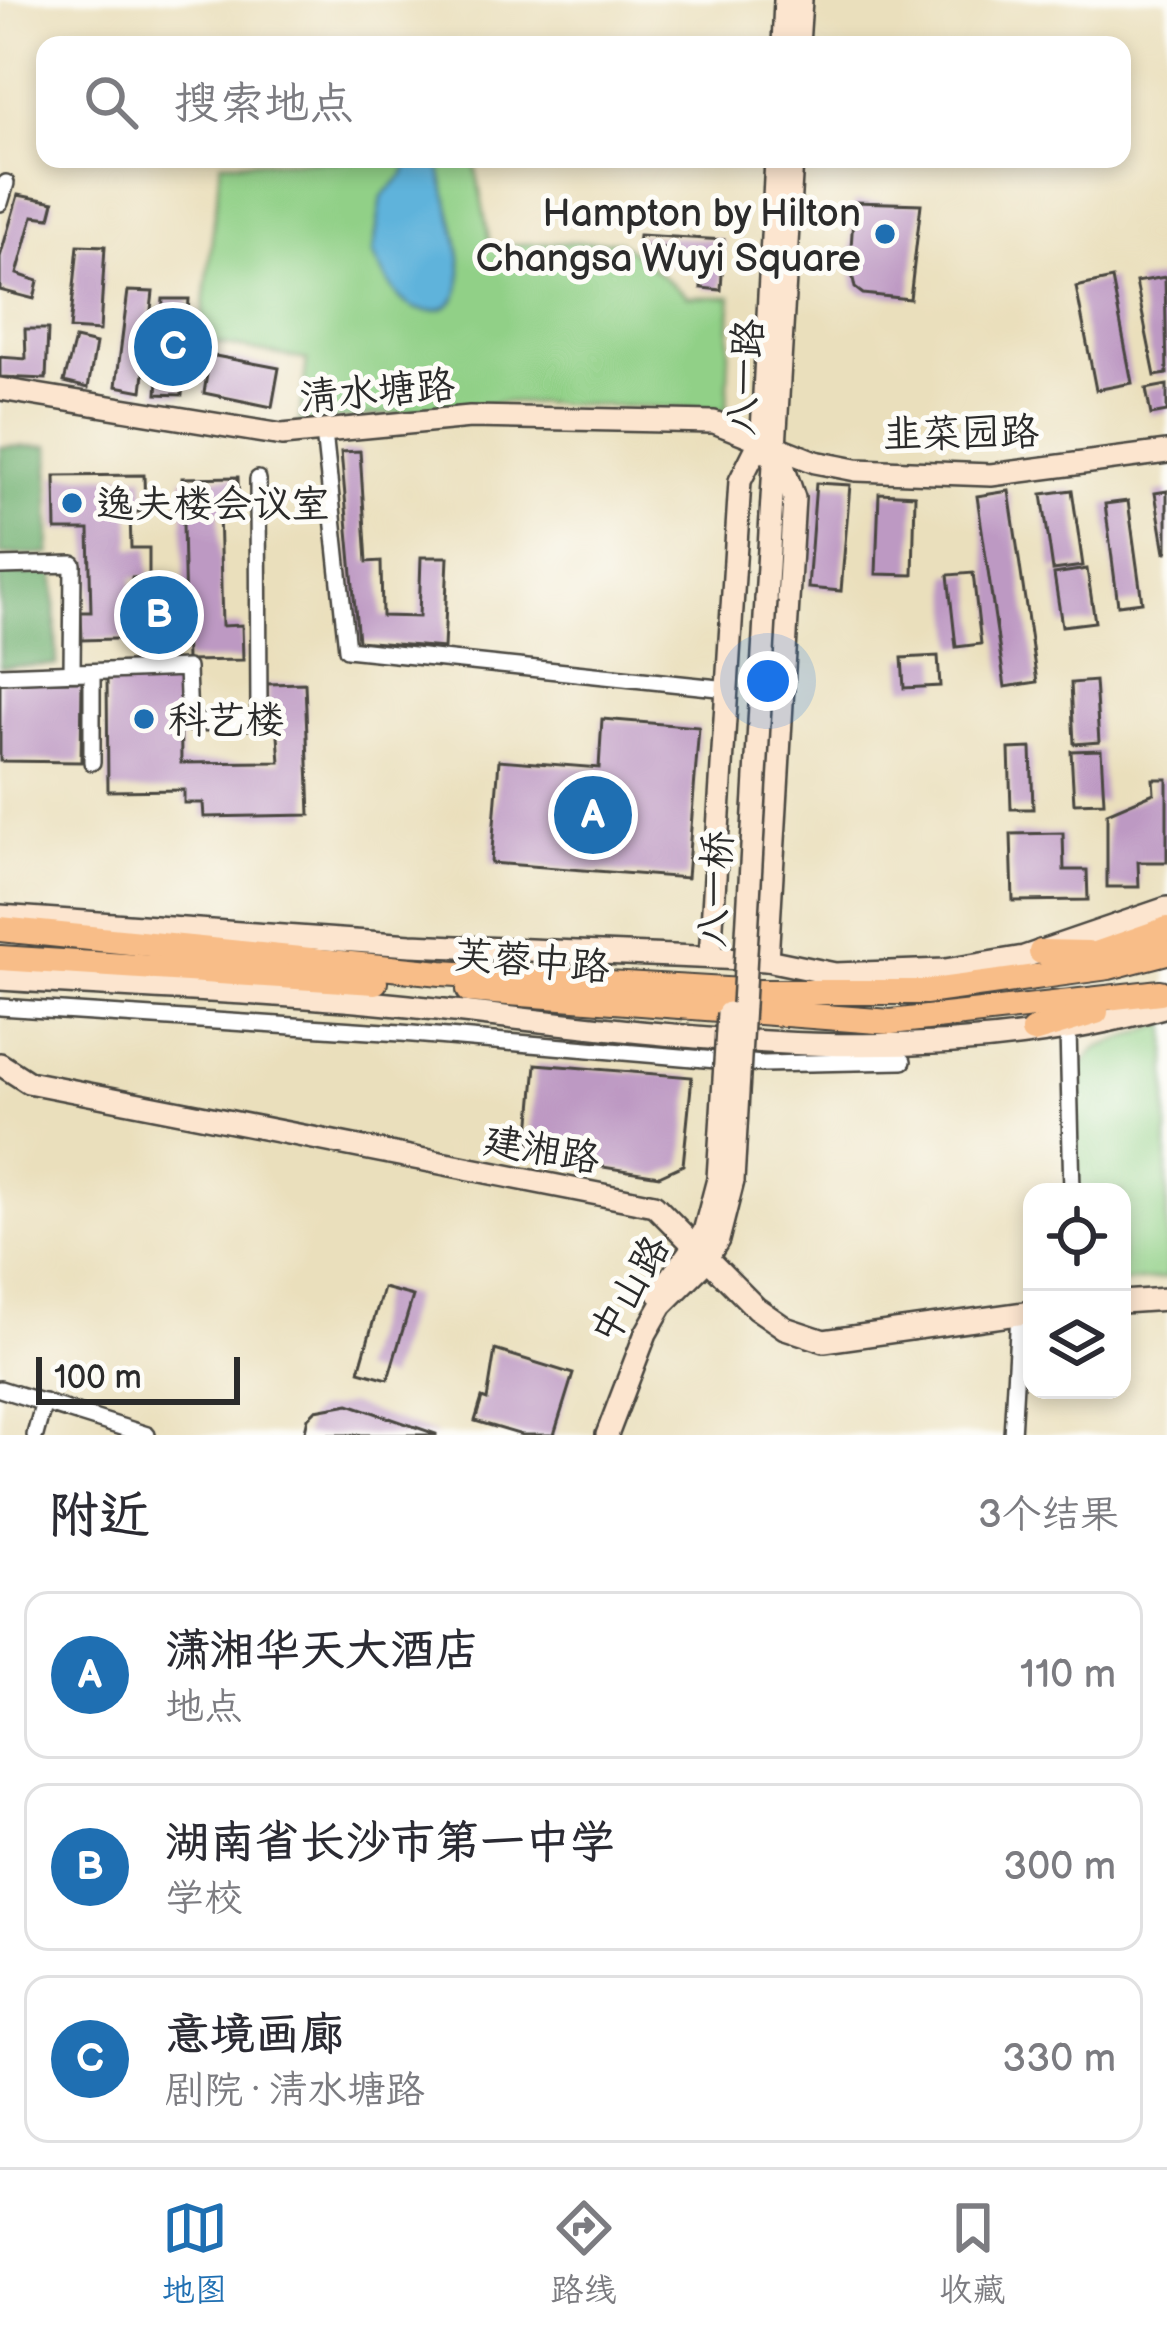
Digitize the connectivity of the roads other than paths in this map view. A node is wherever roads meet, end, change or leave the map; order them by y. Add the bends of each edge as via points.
1 (785, 0) edge
2 (801, 0) edge
3 (783, 36) edge
4 (799, 36) edge
5 (776, 168) edge
6 (791, 168) edge
7 (6, 183) dead end
8 (0, 203) edge
9 (0, 389) edge
10 (324, 432) junction
11 (769, 442) junction
12 (1167, 452) edge
13 (258, 479) dead end
14 (0, 566) edge
15 (759, 600) joint
16 (72, 672) junction
17 (92, 672) junction
18 (0, 675) edge
19 (728, 689) junction
20 (92, 762) dead end
21 (1167, 908) edge
22 (0, 916) edge
23 (0, 929) edge
24 (1155, 933) edge
25 (1167, 952) edge
26 (710, 957) junction
27 (0, 958) edge
28 (767, 960) junction
29 (1044, 963) junction
30 (0, 980) edge
31 (1165, 989) edge
32 (0, 1007) edge
33 (1068, 1030) junction
34 (1033, 1031) junction
35 (903, 1061) dead end
36 (0, 1064) edge
37 (726, 1180) joint
38 (1072, 1183) edge
39 (702, 1252) junction
40 (1167, 1299) edge
41 (1131, 1301) edge
42 (1023, 1313) edge
43 (1023, 1339) edge
44 (0, 1389) edge
45 (44, 1402) junction
46 (35, 1435) edge
47 (147, 1435) edge
48 (603, 1435) edge
49 (1012, 1435) edge

1 - 3 street
2 - 4 street
5 - 11 street, 八一路
6 - 11 street, 八一路
7 - 8 street
9 - 10 street, 清水塘路 via 261,433
10 - 11 street, 清水塘路 via 435,418 582,416 714,422
10 - 19 street via 347,649
11 - 12 street, 韭菜园路 via 832,466 991,476
11 - 15 street, 八一路
11 - 19 street via 740,481
11 - 28 street via 794,498
13 - 17 street via 259,721 189,723 188,668
14 - 16 street via 73,563
15 - 37 street, 八一桥, bridge
16 - 17 street
16 - 18 street
17 - 20 street
19 - 26 street
21 - 29 street
22 - 26 street
23 - 29 main road, 芙蓉中路 via 441,973 759,992 925,992
24 - 29 main road
25 - 29 main road, 芙蓉中路 via 1129,963
26 - 28 street
27 - 31 main road, 芙蓉中路 via 854,1020 941,1019
28 - 29 street via 836,974
30 - 34 street via 403,1006 761,1045
31 - 33 street
31 - 34 main road
32 - 35 street via 763,1064
33 - 34 street
33 - 38 street
36 - 39 street, 建湘路 via 28,1082 654,1204
37 - 39 street, 中山路
39 - 42 street, 建湘路 via 756,1308 824,1341
39 - 48 street, 中山路 via 637,1330
40 - 41 street
43 - 49 street
44 - 45 street
45 - 46 street
45 - 47 street

